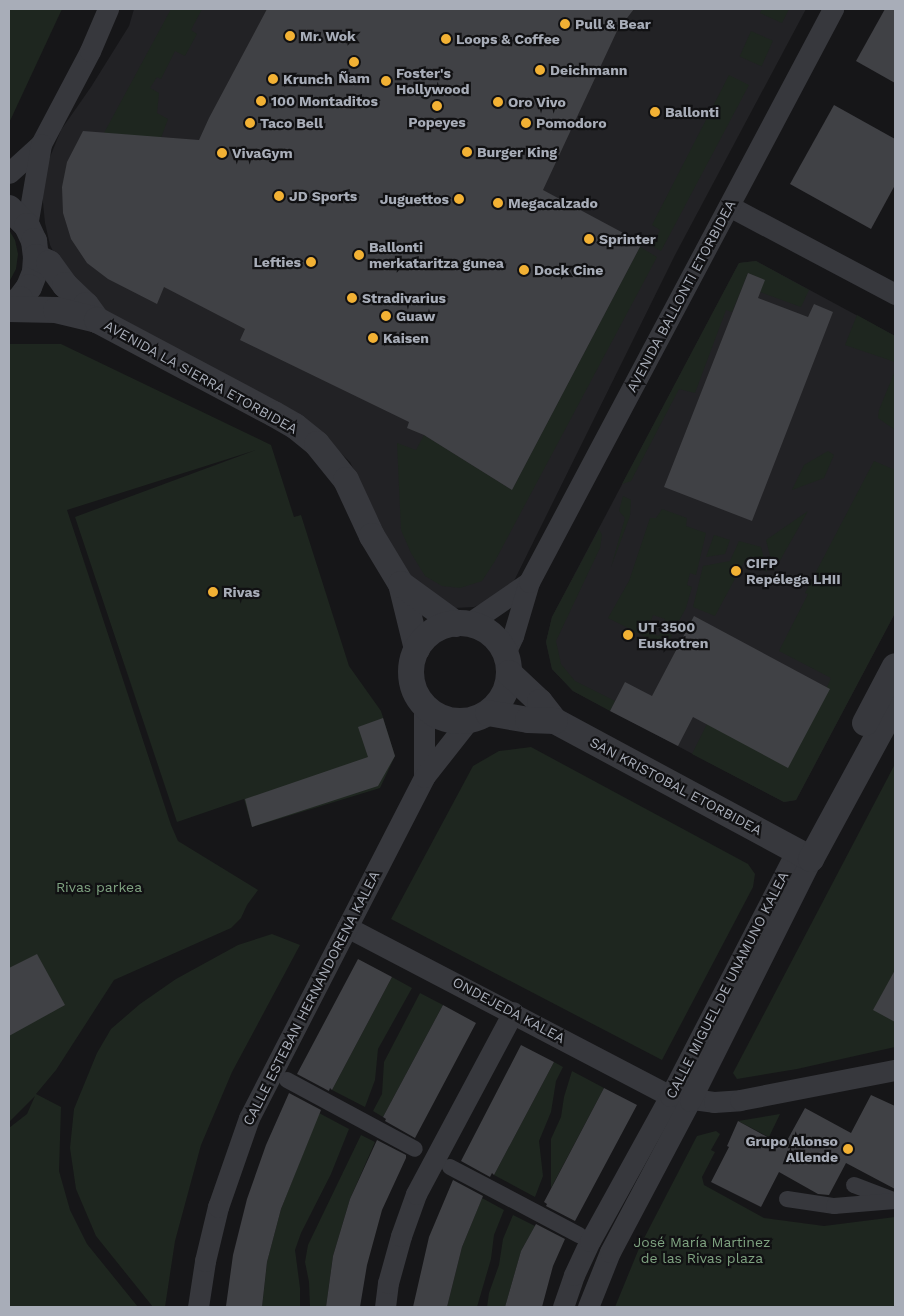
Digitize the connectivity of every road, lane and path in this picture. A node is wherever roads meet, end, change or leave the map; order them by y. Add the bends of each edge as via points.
1 (108, 9) edge
2 (833, 9) edge
3 (41, 144) junction
4 (9, 173) edge
5 (729, 206) junction
6 (18, 217) edge
7 (36, 257) junction
8 (895, 294) edge
9 (9, 308) edge
10 (97, 320) junction
11 (529, 582) junction
12 (401, 584) junction
13 (462, 624) junction
14 (417, 649) junction
15 (507, 663) junction
16 (895, 666) edge
17 (895, 704) edge
18 (424, 706) junction
19 (478, 717) junction
20 (555, 721) junction
21 (424, 777) junction
22 (804, 856) junction
23 (347, 927) junction
24 (513, 1012) junction
25 (895, 1070) edge
26 (287, 1080) dead end
27 (670, 1096) junction
28 (690, 1101) junction
29 (415, 1149) dead end
30 (450, 1168) dead end
31 (854, 1185) dead end
32 (787, 1199) dead end
33 (895, 1201) edge
34 (578, 1235) dead end
35 (198, 1307) edge
36 (385, 1307) edge
37 (563, 1307) edge
38 (588, 1307) edge

1 - 3 street via 90,52
2 - 5 street, AVENIDA BALLONTI ETORBIDEA
3 - 4 street
3 - 6 street
5 - 8 street
5 - 11 street, AVENIDA BALLONTI ETORBIDEA
6 - 7 street via 34,241
7 - 9 street via 29,286
7 - 10 street, AVENIDA LA SIERRA ETORBIDEA via 49,263
9 - 10 street, AVENIDA LA SIERRA ETORBIDEA via 56,310
10 - 12 street, AVENIDA LA SIERRA ETORBIDEA via 274,414 317,444 346,480 372,536
11 - 13 street, AVENIDA BALLONTI ETORBIDEA
11 - 15 street, AVENIDA BALLONTI ETORBIDEA
12 - 13 street, AVENIDA LA SIERRA ETORBIDEA
12 - 14 street, AVENIDA LA SIERRA ETORBIDEA
13 - 14 street via 433,632
13 - 15 street via 483,629 496,639
14 - 18 street via 412,679
15 - 19 street via 506,688 499,702
15 - 20 street, SAN KRISTOBAL ETORBIDEA
16 - 22 street, CALLE MIGUEL DE UNAMUNO KALEA
17 - 22 street, CALLE MIGUEL DE UNAMUNO KALEA
18 - 19 street via 445,718
18 - 21 street
19 - 20 street, SAN KRISTOBAL ETORBIDEA
19 - 21 street
20 - 22 street, SAN KRISTOBAL ETORBIDEA
21 - 23 street, CALLE ESTEBAN HERNANDORENA KALEA
22 - 27 street, CALLE MIGUEL DE UNAMUNO KALEA
22 - 28 street, CALLE MIGUEL DE UNAMUNO KALEA
23 - 24 street, ONDEJEDA KALEA
23 - 35 street, CALLE ESTEBAN HERNANDORENA KALEA via 249,1118 218,1207
24 - 27 street, ONDEJEDA KALEA
24 - 36 street via 416,1194 400,1236
25 - 28 street, ONDEJEDA KALEA via 740,1100
26 - 29 street
27 - 28 street, ONDEJEDA KALEA
27 - 37 street, CALLE MIGUEL DE UNAMUNO KALEA via 590,1241
28 - 38 street, CALLE MIGUEL DE UNAMUNO KALEA via 610,1252
30 - 34 street
31 - 33 street
32 - 33 street via 834,1206

